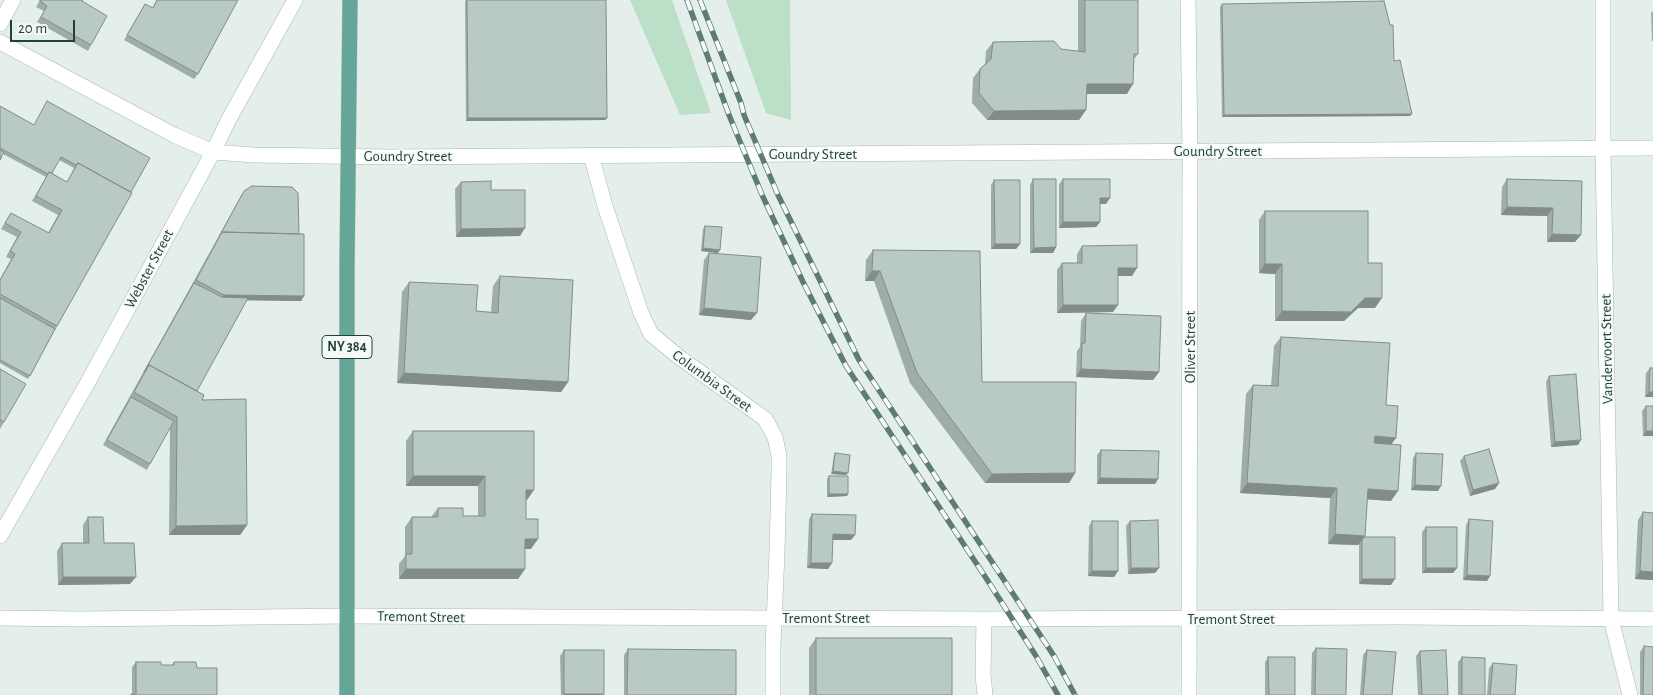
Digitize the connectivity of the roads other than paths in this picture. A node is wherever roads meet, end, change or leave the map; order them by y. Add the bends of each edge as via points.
1 (13, 0) edge
2 (295, 0) edge
3 (350, 0) edge
4 (1188, 0) edge
5 (1604, 0) edge
6 (0, 24) edge
7 (0, 42) edge
8 (1603, 148) junction
9 (1653, 148) edge
10 (1190, 151) junction
11 (213, 152) junction
12 (591, 155) junction
13 (348, 156) junction
14 (0, 536) edge
15 (347, 616) junction
16 (774, 617) junction
17 (0, 618) edge
18 (984, 619) junction
19 (1189, 619) junction
20 (1612, 619) junction
21 (1653, 619) edge
22 (347, 695) edge
23 (773, 695) edge
24 (985, 695) edge
25 (1189, 695) edge
26 (1630, 695) edge

1 - 6 street
2 - 11 street, Webster Street
3 - 13 main road, NY 384
4 - 10 street, Oliver Street
5 - 8 street, Vandervoort Street
7 - 11 street, Goundry Street via 174,135
8 - 9 street, Goundry Street
8 - 10 street, Goundry Street
8 - 20 street, Vandervoort Street
10 - 12 street, Goundry Street
10 - 19 street, Oliver Street
11 - 13 street, Goundry Street
11 - 14 street, Webster Street
12 - 13 street, Goundry Street
12 - 16 street, Columbia Street via 605,206 651,334 765,419 775,438 778,472
13 - 15 main road, NY 384
15 - 16 street, Tremont Street
15 - 17 street, Tremont Street
15 - 22 main road, NY 384
16 - 18 street, Tremont Street
16 - 23 street, Columbia Street
18 - 19 street, Tremont Street
18 - 24 street
19 - 20 street, Tremont Street
19 - 25 street, Oliver Street
20 - 21 street, Tremont Street
20 - 26 street, Vandervoort Street

